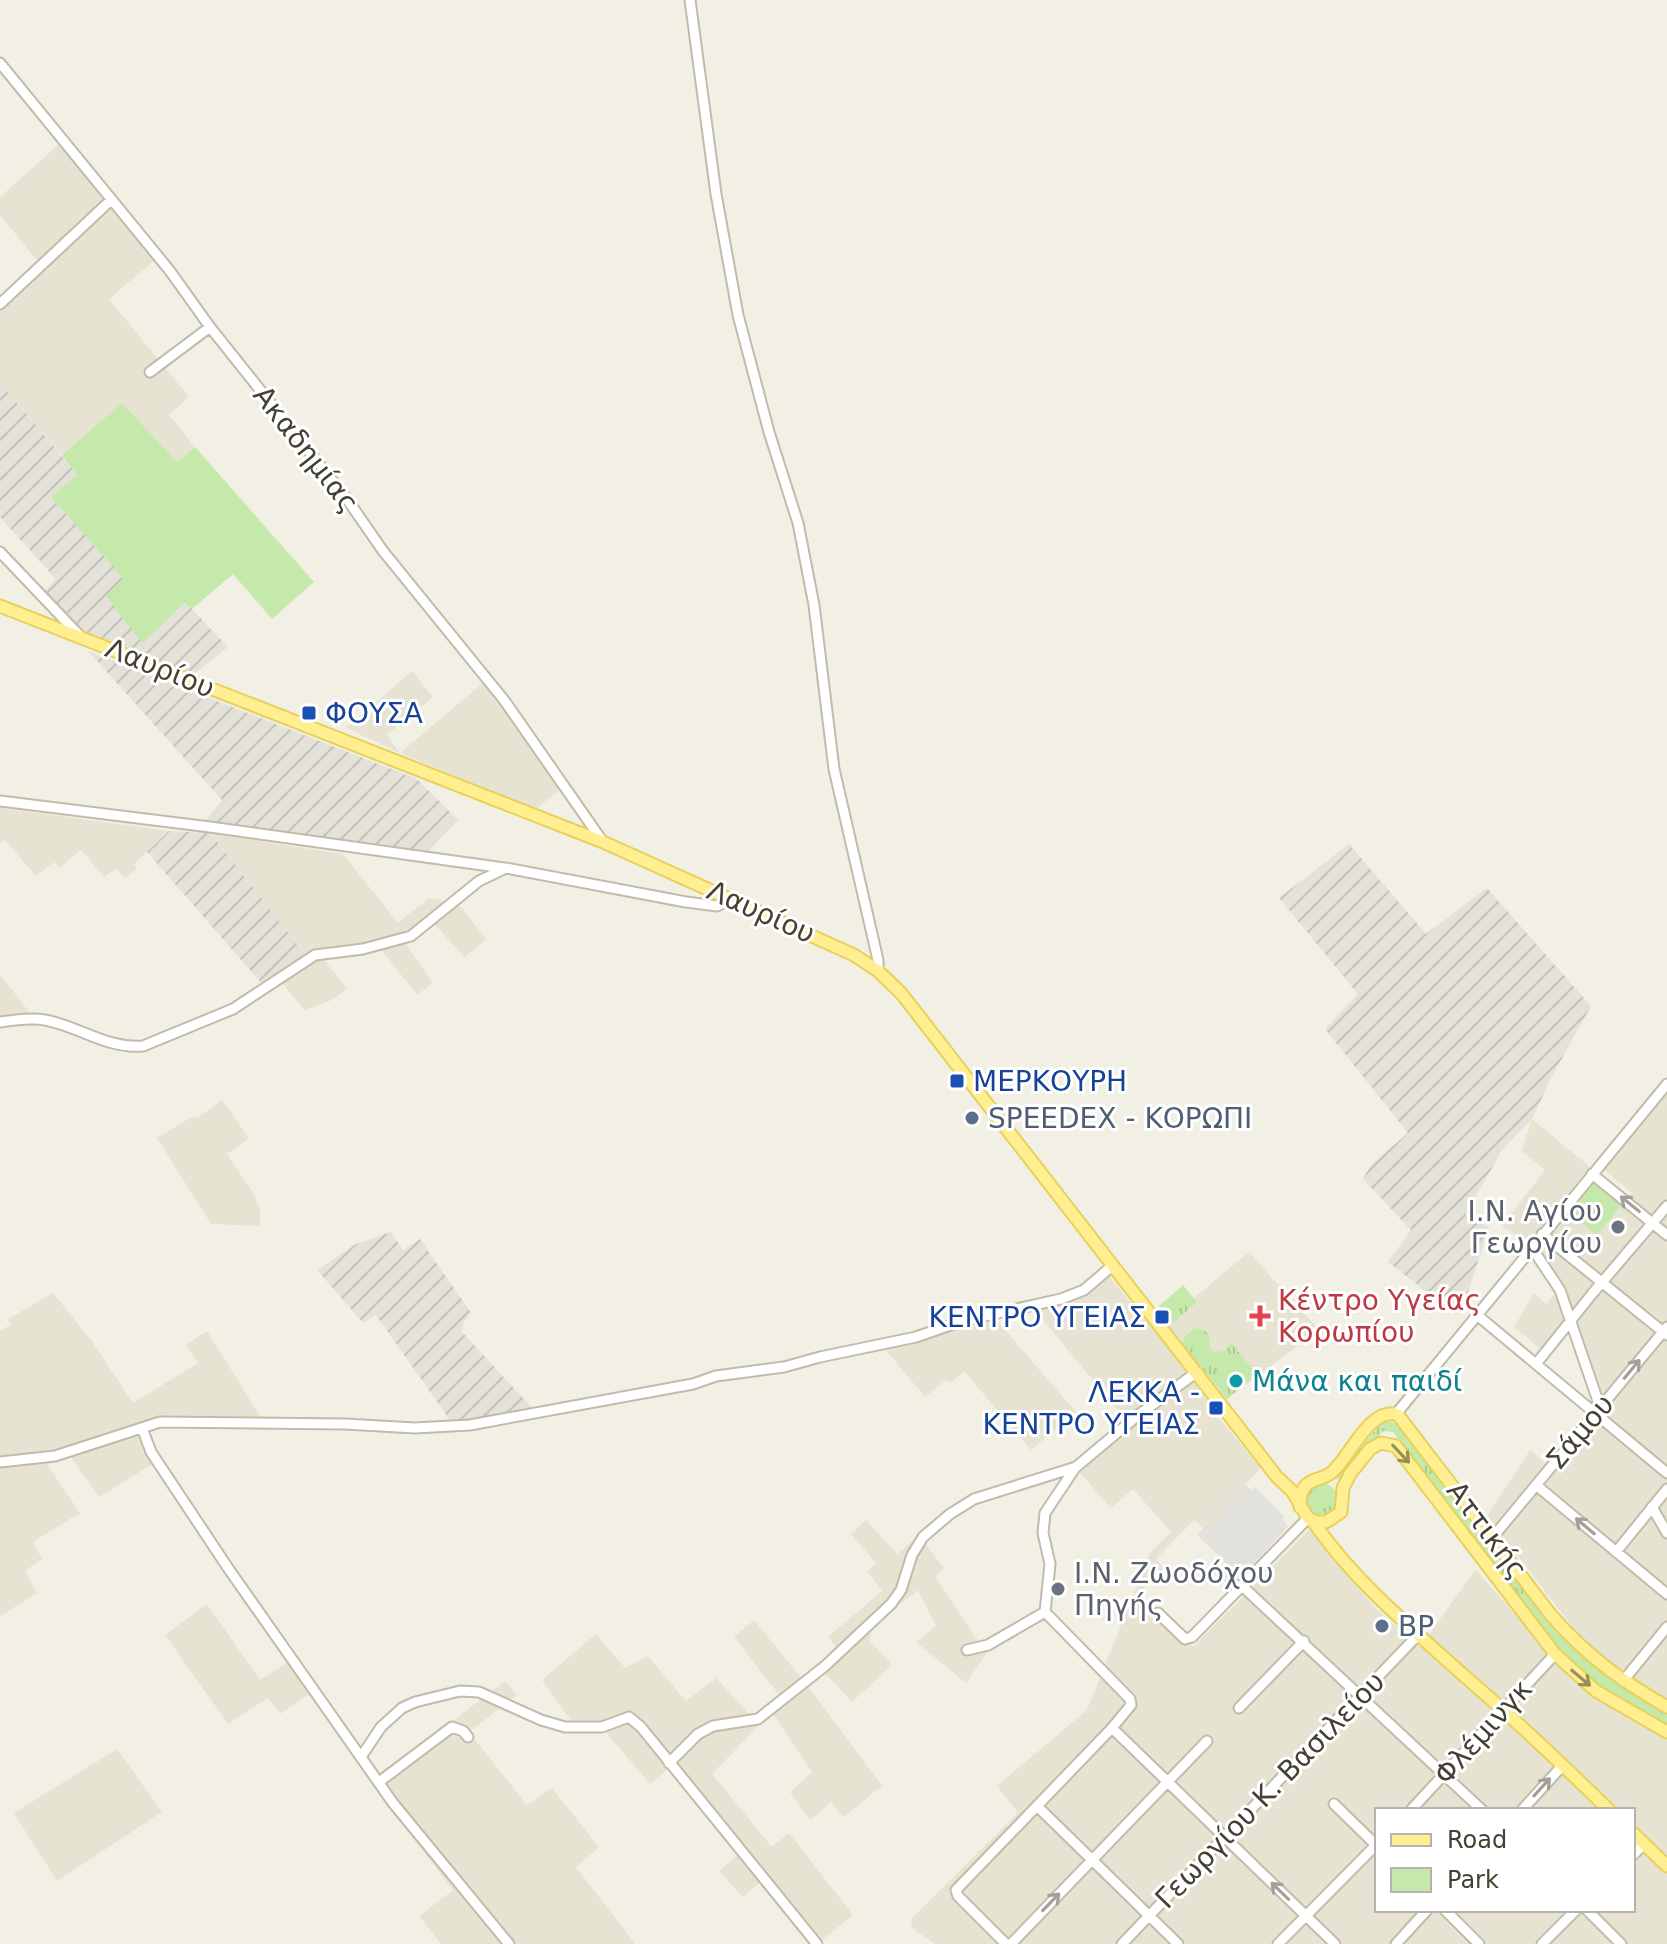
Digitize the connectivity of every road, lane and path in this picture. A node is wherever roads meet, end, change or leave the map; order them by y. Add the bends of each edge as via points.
1 (690, 0) edge
2 (0, 63) edge
3 (111, 200) junction
4 (0, 304) edge
5 (210, 327) junction
6 (150, 372) dead end
7 (0, 552) edge
8 (0, 606) edge
9 (80, 636) junction
10 (0, 801) edge
11 (603, 842) junction
12 (506, 868) junction
13 (731, 899) junction
14 (878, 971) junction
15 (0, 1022) edge
16 (1667, 1084) edge
17 (1592, 1174) junction
18 (1667, 1206) edge
19 (1653, 1223) junction
20 (1542, 1234) junction
21 (1667, 1235) edge
22 (1532, 1248) junction
23 (1112, 1266) junction
24 (1603, 1282) junction
25 (1477, 1315) junction
26 (1570, 1320) junction
27 (1666, 1331) edge
28 (1536, 1364) junction
29 (1197, 1372) junction
30 (1598, 1410) junction
31 (1396, 1414) junction
32 (142, 1428) junction
33 (0, 1462) edge
34 (1076, 1467) junction
35 (1272, 1470) junction
36 (1667, 1473) edge
37 (1313, 1481) junction
38 (1536, 1485) junction
39 (1667, 1489) edge
40 (1343, 1497) junction
41 (1652, 1507) junction
42 (1338, 1515) junction
43 (1307, 1517) junction
44 (1667, 1533) edge
45 (1493, 1537) junction
46 (1332, 1547) junction
47 (1616, 1552) junction
48 (1241, 1585) junction
49 (1667, 1594) edge
50 (1045, 1612) junction
51 (1158, 1613) dead end
52 (1667, 1627) edge
53 (1417, 1636) junction
54 (1304, 1641) junction
55 (967, 1650) dead end
56 (1555, 1654) junction
57 (1623, 1681) junction
58 (1360, 1696) junction
59 (1667, 1707) edge
60 (1239, 1708) dead end
61 (1502, 1709) junction
62 (1112, 1728) junction
63 (1667, 1732) edge
64 (468, 1737) dead end
65 (1207, 1741) dead end
66 (361, 1757) junction
67 (669, 1763) junction
68 (1563, 1765) junction
69 (1446, 1775) junction
70 (379, 1782) junction
71 (1167, 1782) junction
72 (1334, 1804) dead end
73 (1037, 1806) junction
74 (1413, 1808) edge
75 (1480, 1808) edge
76 (1524, 1808) edge
77 (1607, 1808) edge
78 (1635, 1835) edge
79 (1224, 1837) junction
80 (1375, 1843) edge
81 (1644, 1844) junction
82 (1375, 1847) edge
83 (1635, 1853) edge
84 (1092, 1861) junction
85 (1667, 1866) edge
86 (1425, 1912) edge
87 (1447, 1912) edge
88 (1574, 1912) edge
89 (1589, 1912) edge
90 (1306, 1916) junction
91 (1148, 1917) junction
92 (509, 1944) edge
93 (817, 1944) edge
94 (1009, 1944) edge
95 (1122, 1944) edge
96 (1178, 1944) edge
97 (1278, 1944) edge
98 (1335, 1944) edge
99 (1396, 1944) edge
100 (1479, 1944) edge
101 (1542, 1944) edge
102 (1621, 1944) edge

1 - 14 street via 738,315 806,561 834,769
2 - 3 street, Ακαδημίας
3 - 4 street
3 - 5 street, Ακαδημίας
5 - 6 street
5 - 11 street, Ακαδημίας via 504,700
7 - 9 street
8 - 9 main road, Λαυρίου
9 - 11 main road, Λαυρίου
10 - 12 street
11 - 13 main road, Λαυρίου
12 - 13 street via 686,902 717,906
12 - 15 street via 479,881 411,936 315,955 233,1009 143,1046 103,1041 42,1019
13 - 14 main road, Λαυρίου
14 - 23 main road, Λαυρίου via 974,1085
16 - 17 street
19 -> 17 street
17 - 20 street
18 - 19 street
19 - 21 street
19 - 24 street
20 - 22 street
20 - 24 street
22 - 25 street
22 - 26 street via 1560,1290
23 - 29 main road, Λαυρίου
23 - 32 street via 1084,1290 1061,1299 998,1311 916,1337 514,1418 415,1428 184,1421
24 - 26 street
24 - 27 street
25 - 28 street
25 - 31 street
26 - 28 street
26 - 30 street
30 -> 27 street, Σάμου
28 - 30 street
29 - 34 street
29 - 35 main road, Λαυρίου
30 - 36 street
30 - 38 street, Σάμου
31 - 37 main road via 1377,1417 1333,1472
31 - 45 main road, Αττικής
32 - 33 street via 55,1456
32 - 66 street via 151,1452 184,1502
34 - 50 street via 1045,1513 1050,1564
34 - 67 street via 974,1499 950,1514 923,1537 891,1604 825,1666 758,1719 713,1726
35 - 37 main road via 1291,1482
35 - 43 main road, Λαυρίου
37 - 40 main road via 1336,1484
37 - 43 main road via 1300,1495
38 - 45 street, Σάμου
47 -> 38 street
39 - 41 street
40 - 42 main road
40 -> 56 main road, Αττικής via 1345,1481 1372,1447 1396,1446
41 - 44 street
41 - 47 street
42 - 43 main road via 1326,1522
42 - 46 main road via 1329,1531
43 - 46 main road, Λαυρίου
43 - 48 street
45 - 57 main road, Αττικής via 1578,1646
46 - 53 main road, Λαυρίου
47 - 49 street
48 - 51 street via 1188,1639
48 - 54 street
50 - 55 street via 988,1645
50 - 62 street via 1130,1699 1131,1705
52 - 57 street
53 - 58 street, Γεωργίου Κ. Βασιλείου
53 - 61 main road, Λαυρίου
54 - 58 street
54 - 60 street
56 - 61 street, Φλέμινγκ
56 -> 63 main road, Αττικής via 1596,1691
57 - 59 main road, Αττικής
58 - 69 street
58 - 79 street, Γεωργίου Κ. Βασιλείου
61 - 68 main road, Λαυρίου
61 - 69 street, Φλέμινγκ
62 - 71 street
62 - 73 street
64 - 70 street via 452,1727
65 - 71 street
66 - 67 street via 402,1708 470,1691 556,1726 602,1727 629,1717
66 - 70 street
67 - 93 street
76 -> 68 street
68 - 77 main road, Λαυρίου
69 - 74 street, Φλέμινγκ
69 - 75 street
70 - 92 street
71 - 79 street
71 - 84 street
72 - 80 street
73 - 84 street
73 - 94 street via 956,1890
78 - 81 main road
90 -> 79 street
79 - 91 street, Γεωργίου Κ. Βασιλείου
81 - 83 street
81 - 85 main road
82 - 90 street
84 - 91 street
94 -> 84 street
86 - 99 street
87 - 100 street
88 - 101 street
89 - 102 street
90 - 97 street
90 - 98 street
91 - 95 street, Γεωργίου Κ. Βασιλείου
91 - 96 street

